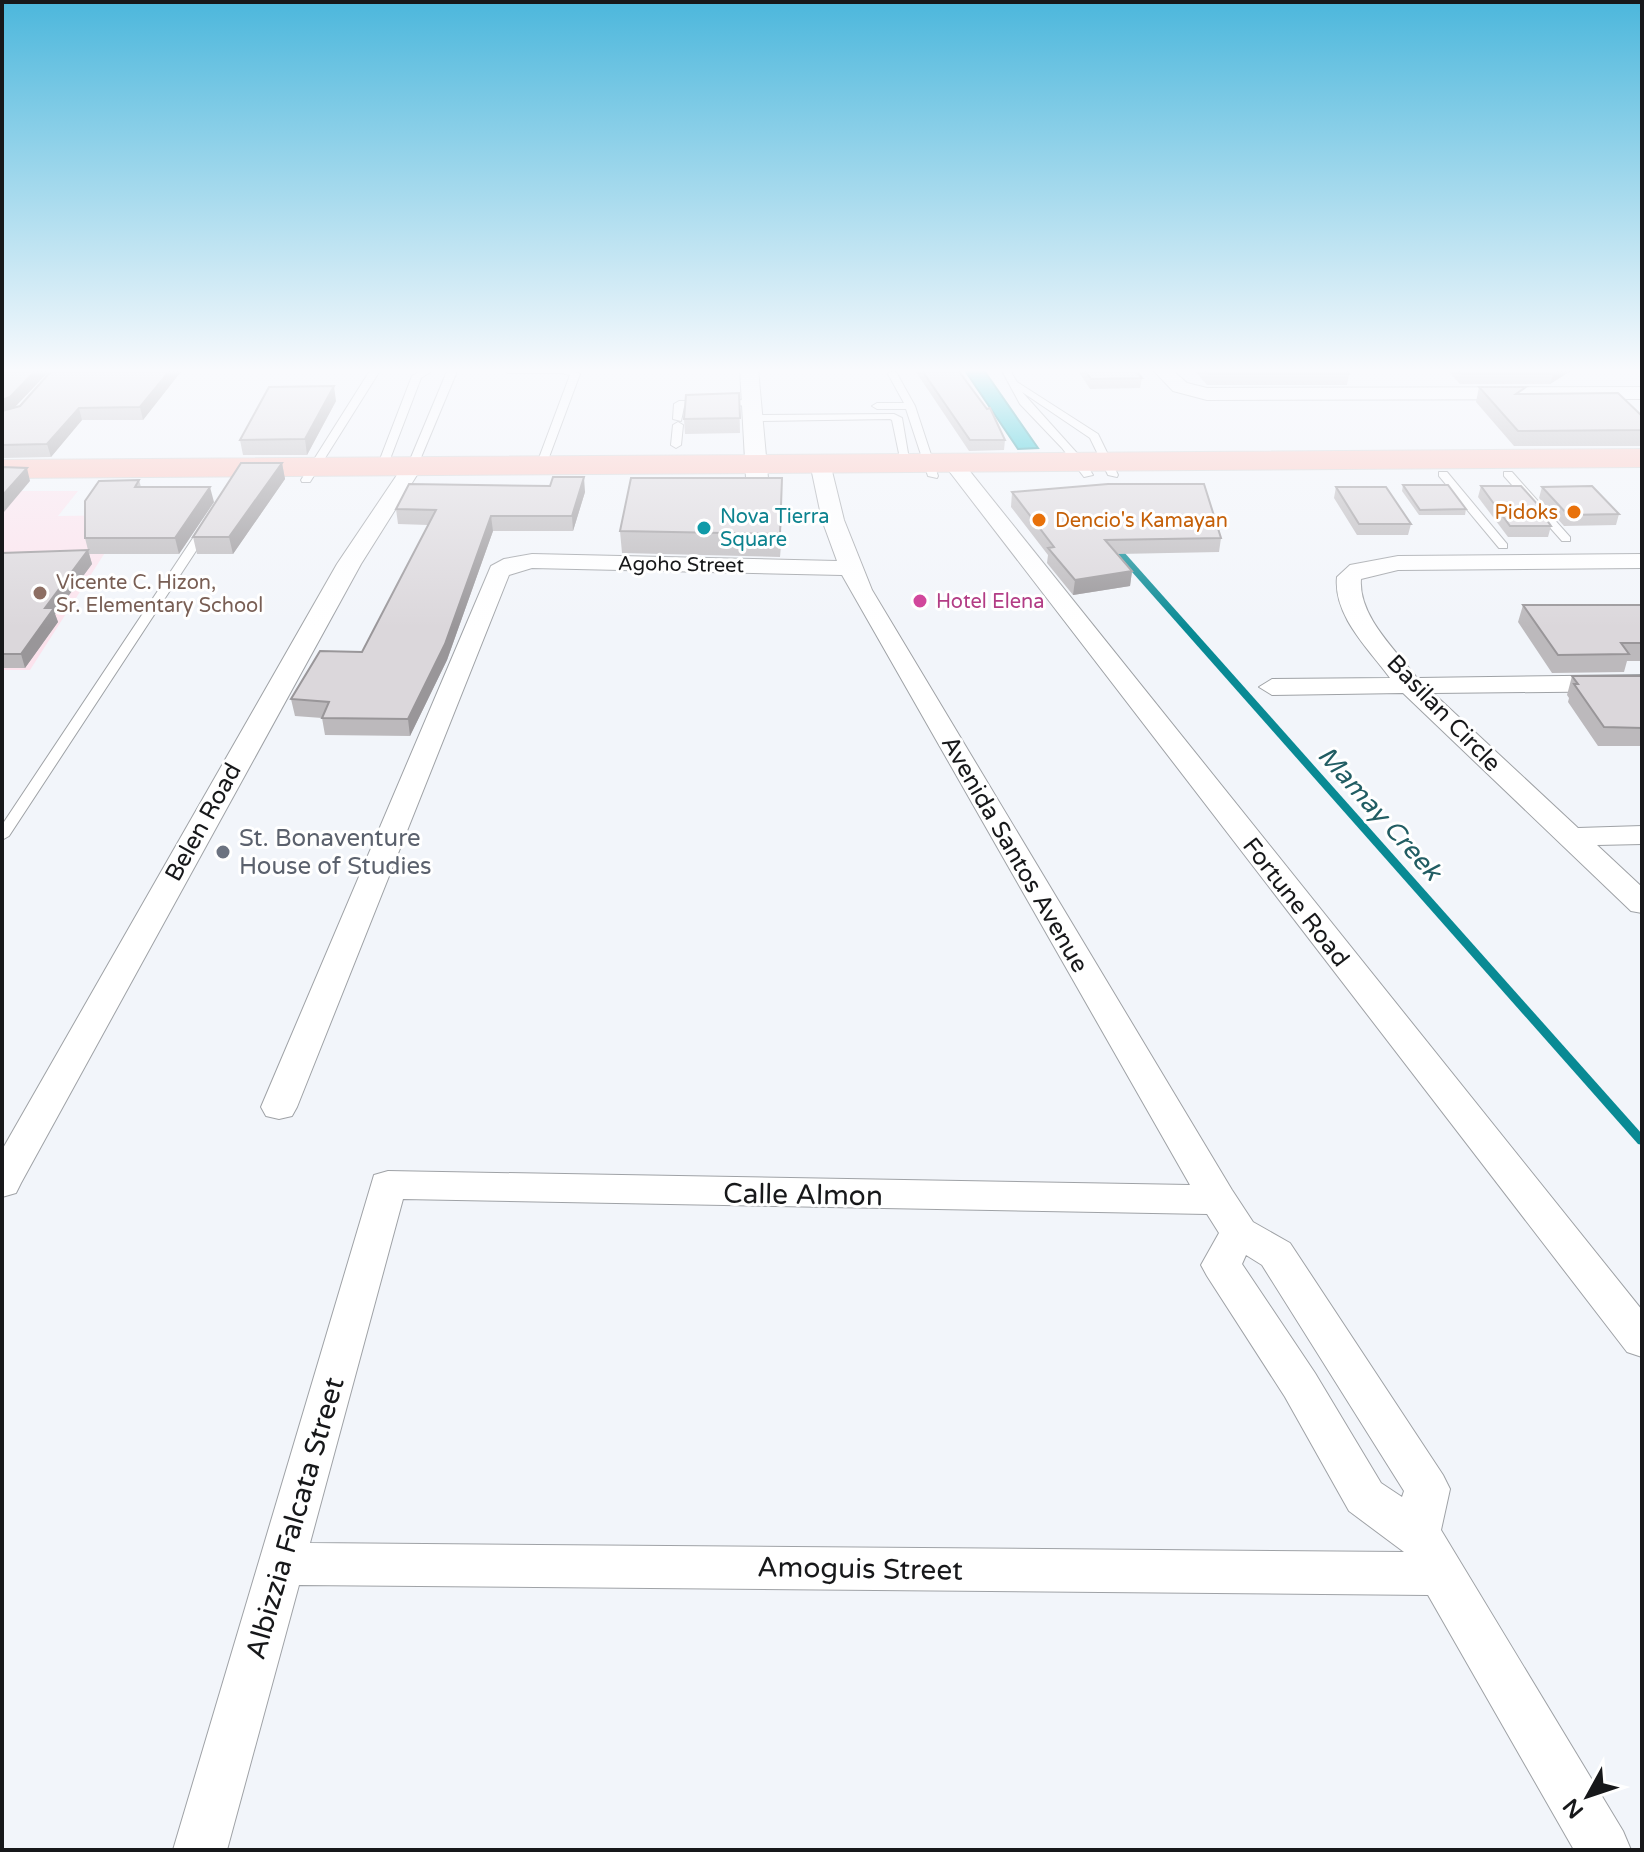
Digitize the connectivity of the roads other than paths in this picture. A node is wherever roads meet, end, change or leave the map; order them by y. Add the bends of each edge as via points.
1 (321, 455) edge
2 (403, 455) edge
3 (408, 455) edge
4 (545, 455) edge
5 (756, 455) edge
6 (927, 455) edge
7 (932, 455) edge
8 (1082, 455) edge
9 (1096, 455) edge
10 (1627, 465) edge
11 (541, 466) junction
12 (937, 468) junction
13 (1097, 468) junction
14 (2, 469) edge
15 (821, 470) junction
16 (400, 471) junction
17 (757, 471) junction
18 (613, 472) junction
19 (310, 473) junction
20 (1443, 474) junction
21 (1508, 474) junction
22 (2, 481) edge
23 (211, 519) edge
24 (1566, 539) dead end
25 (1503, 546) dead end
26 (1642, 561) edge
27 (850, 568) junction
28 (1642, 683) edge
29 (1410, 686) junction
30 (1272, 687) dead end
31 (1642, 835) edge
32 (2, 836) edge
33 (1569, 837) junction
34 (1642, 904) edge
35 (279, 1107) dead end
36 (2, 1183) edge
37 (388, 1185) joint
38 (1229, 1216) junction
39 (1642, 1340) edge
40 (1428, 1553) junction
41 (281, 1564) junction
42 (200, 1850) edge
43 (1604, 1850) edge

1 - 19 lane
2 - 16 lane
3 - 16 lane
4 - 11 lane
5 - 17 street
6 - 12 lane
7 - 12 lane
8 - 13 lane
9 - 13 lane
10 - 13 main road
10 - 21 main road
11 - 16 main road
11 - 18 main road
12 - 13 main road
12 - 15 main road
12 - 39 street, Fortune Road
13 - 20 main road
14 - 19 main road
15 - 17 main road
15 - 27 street, Avenida Santos Avenue
16 - 18 main road
16 - 19 main road
16 - 36 street, Belen Road
17 - 18 main road
19 - 22 main road
20 - 21 main road
20 - 25 lane
21 - 24 lane
23 - 32 lane
26 - 29 street, Basilan Circle via 1398,563 1358,570 1349,577 1348,588 1356,615
27 - 35 street, Agoho Street via 532,561 499,571
27 - 38 street, Avenida Santos Avenue
28 - 29 street
29 - 30 street
29 - 33 street, Basilan Circle
31 - 33 street
33 - 34 street, Basilan Circle
37 - 38 street, Calle Almon
37 - 41 street, Albizzia Falcata Street
38 - 40 street, Avenida Santos Avenue via 1276,1254 1427,1489
38 - 40 street via 1221,1265 1365,1497
40 - 41 street, Amoguis Street
40 - 43 street
41 - 42 street, Albizzia Falcata Street

